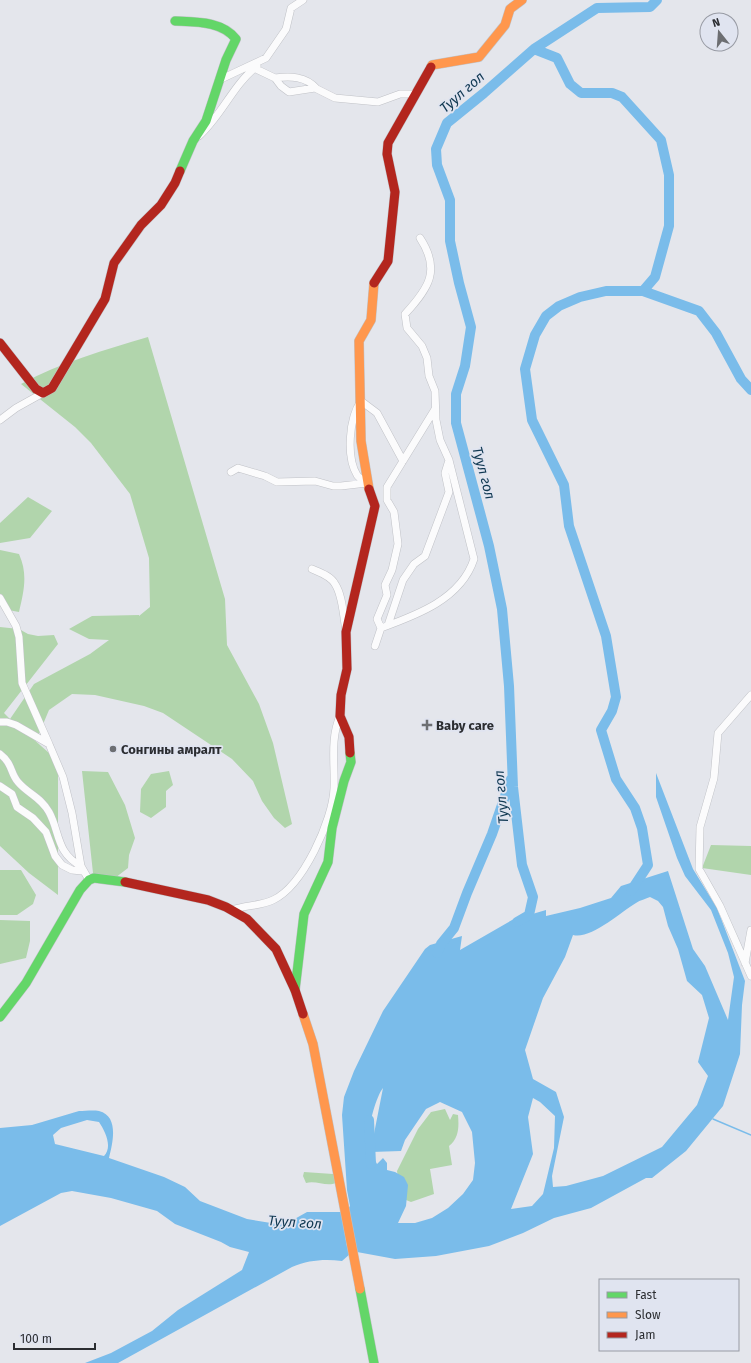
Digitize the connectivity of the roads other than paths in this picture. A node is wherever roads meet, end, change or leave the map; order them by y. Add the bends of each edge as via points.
1 (304, 0) edge
2 (522, 0) edge
3 (175, 21) dead end
4 (266, 58) junction
5 (254, 68) junction
6 (275, 78) junction
7 (219, 80) junction
8 (317, 89) junction
9 (414, 94) junction
10 (193, 141) junction
11 (420, 238) dead end
12 (0, 343) edge
13 (43, 393) junction
14 (361, 401) junction
15 (436, 408) junction
16 (0, 420) edge
17 (403, 460) junction
18 (449, 460) junction
19 (231, 472) dead end
20 (367, 483) junction
21 (312, 569) dead end
22 (0, 598) edge
23 (388, 625) junction
24 (381, 628) junction
25 (346, 632) junction
26 (375, 646) dead end
27 (751, 695) edge
28 (340, 716) junction
29 (0, 722) edge
30 (49, 744) junction
31 (0, 754) edge
32 (0, 786) edge
33 (82, 869) junction
34 (89, 880) junction
35 (232, 910) junction
36 (751, 930) edge
37 (745, 963) junction
38 (751, 976) edge
39 (295, 990) junction
40 (0, 1017) edge
41 (374, 1363) edge

1 - 4 street via 291,8 286,29
2 - 9 street via 510,9 505,25 478,57 432,65
3 - 7 street via 218,26 234,35 235,43
4 - 5 street
4 - 7 street
5 - 6 street
5 - 10 street via 215,119
6 - 8 street via 298,77 310,82
6 - 8 street via 289,92
7 - 10 street via 206,121
8 - 9 street via 331,97 378,102 400,94
9 - 14 street via 388,143 387,154 395,192 388,261 374,281 371,320 359,341
10 - 13 street via 175,183 161,205 141,225 114,263 105,298 52,388
11 - 15 street via 427,250 432,272 418,299 405,314 407,328 422,346 427,358 429,376 436,391
12 - 13 street via 36,389
13 - 16 street
14 - 17 street via 377,414
14 - 20 street via 361,441
15 - 17 street
15 - 18 street via 440,440
17 - 24 street via 387,487 387,500 394,512 398,544 392,570 385,585 387,595 377,619
18 - 23 street via 445,473 449,492 425,556 414,564 403,580
18 - 23 street via 474,559 470,572 452,593 427,609
19 - 20 street via 238,468 245,469 277,482 315,481 332,486
20 - 25 street via 375,506
21 - 25 street via 335,583
22 - 30 street via 16,626 22,682
23 - 24 street
24 - 26 street
25 - 28 street via 347,669 341,695
27 - 37 street via 718,733 714,778 700,827 699,869 720,906
28 - 35 street via 335,737 333,803 317,847 301,874 280,895 263,903
28 - 39 street via 349,737 351,762 332,828 328,862 304,914
29 - 30 street via 16,725
30 - 33 street via 68,792
31 - 33 street via 12,766 18,782 41,799 66,854
32 - 33 street via 12,794 18,808 33,818 46,832 55,856 62,865 72,870
33 - 34 street
34 - 35 street via 94,878 136,883 208,900
34 - 40 street via 80,890 26,983
35 - 39 street via 247,919 276,949
36 - 37 street
37 - 38 street
39 - 41 street via 313,1044

